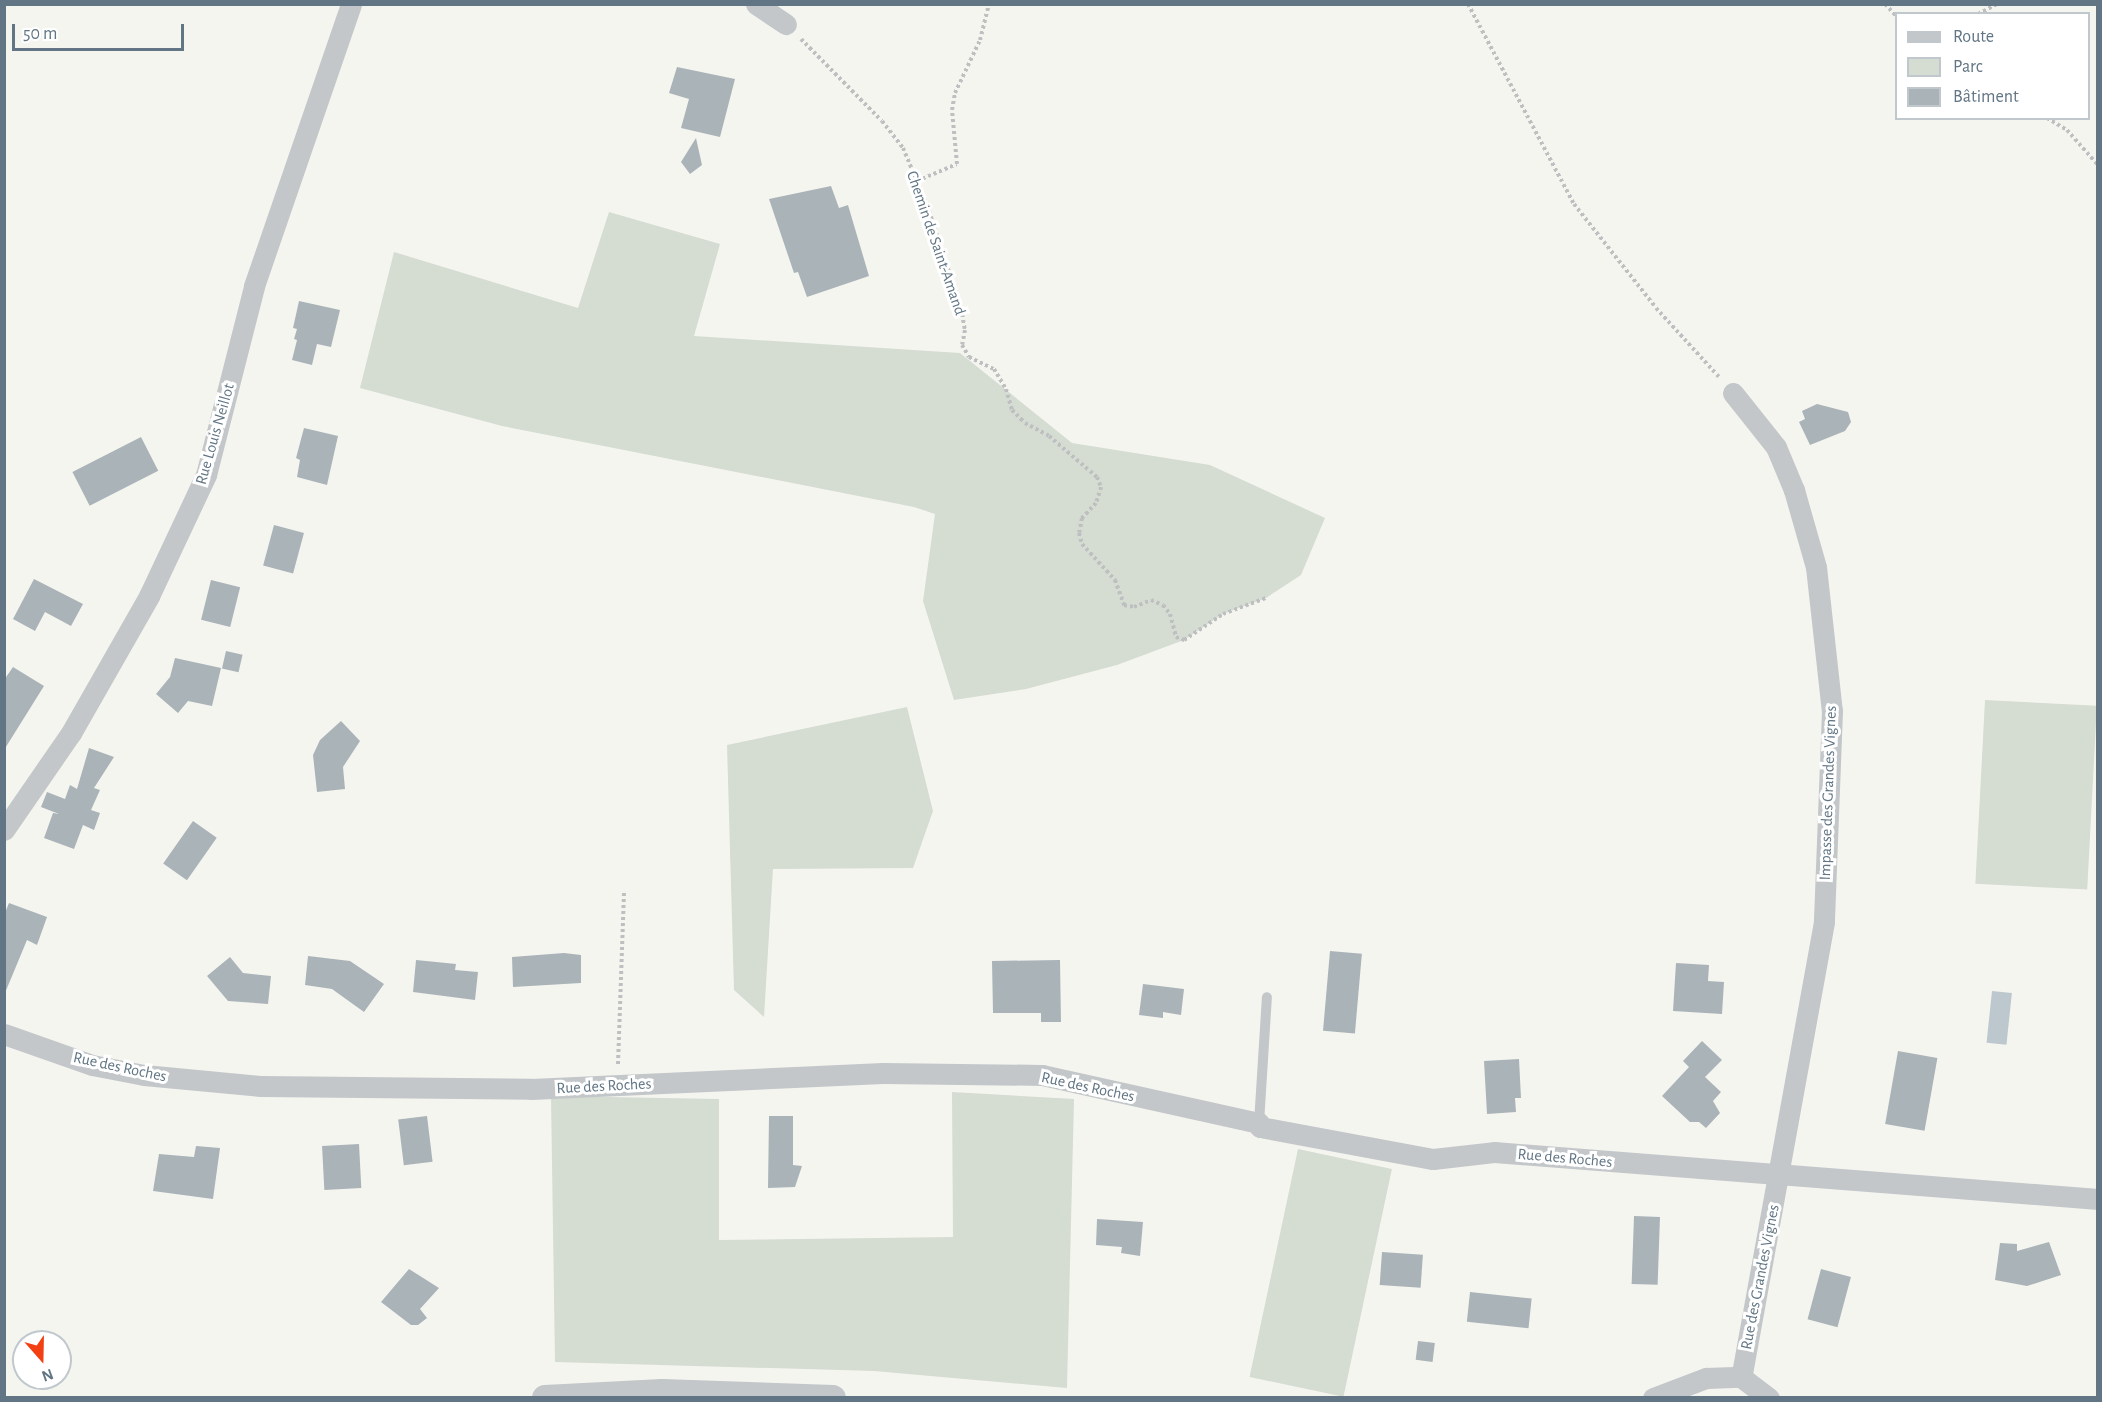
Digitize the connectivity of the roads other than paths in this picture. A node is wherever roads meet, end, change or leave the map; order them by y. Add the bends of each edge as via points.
1 (351, 4) edge
2 (756, 4) edge
3 (786, 24) road end
4 (1733, 393) road end
5 (4, 830) edge
6 (1267, 997) dead end
7 (4, 1034) edge
8 (1258, 1123) junction
9 (1779, 1177) junction
10 (2097, 1199) edge
11 (1741, 1377) junction
12 (545, 1398) edge
13 (833, 1398) edge
14 (1653, 1398) edge
15 (1769, 1398) edge

1 - 5 street, Rue Louis Neillot via 254,285 206,475 144,605 71,733
2 - 3 street
4 - 9 street, Impasse des Grandes Vignes via 1776,447 1794,490 1816,567 1832,711 1824,922
6 - 8 lane
7 - 8 street, Rue des Roches via 92,1065 261,1086 531,1089 882,1073 1042,1075
8 - 9 street, Rue des Roches via 1433,1159 1494,1152
9 - 10 street, Rue des Roches
9 - 11 street, Rue des Grandes Vignes
11 - 14 street via 1706,1378
11 - 15 street
12 - 13 street via 662,1392

